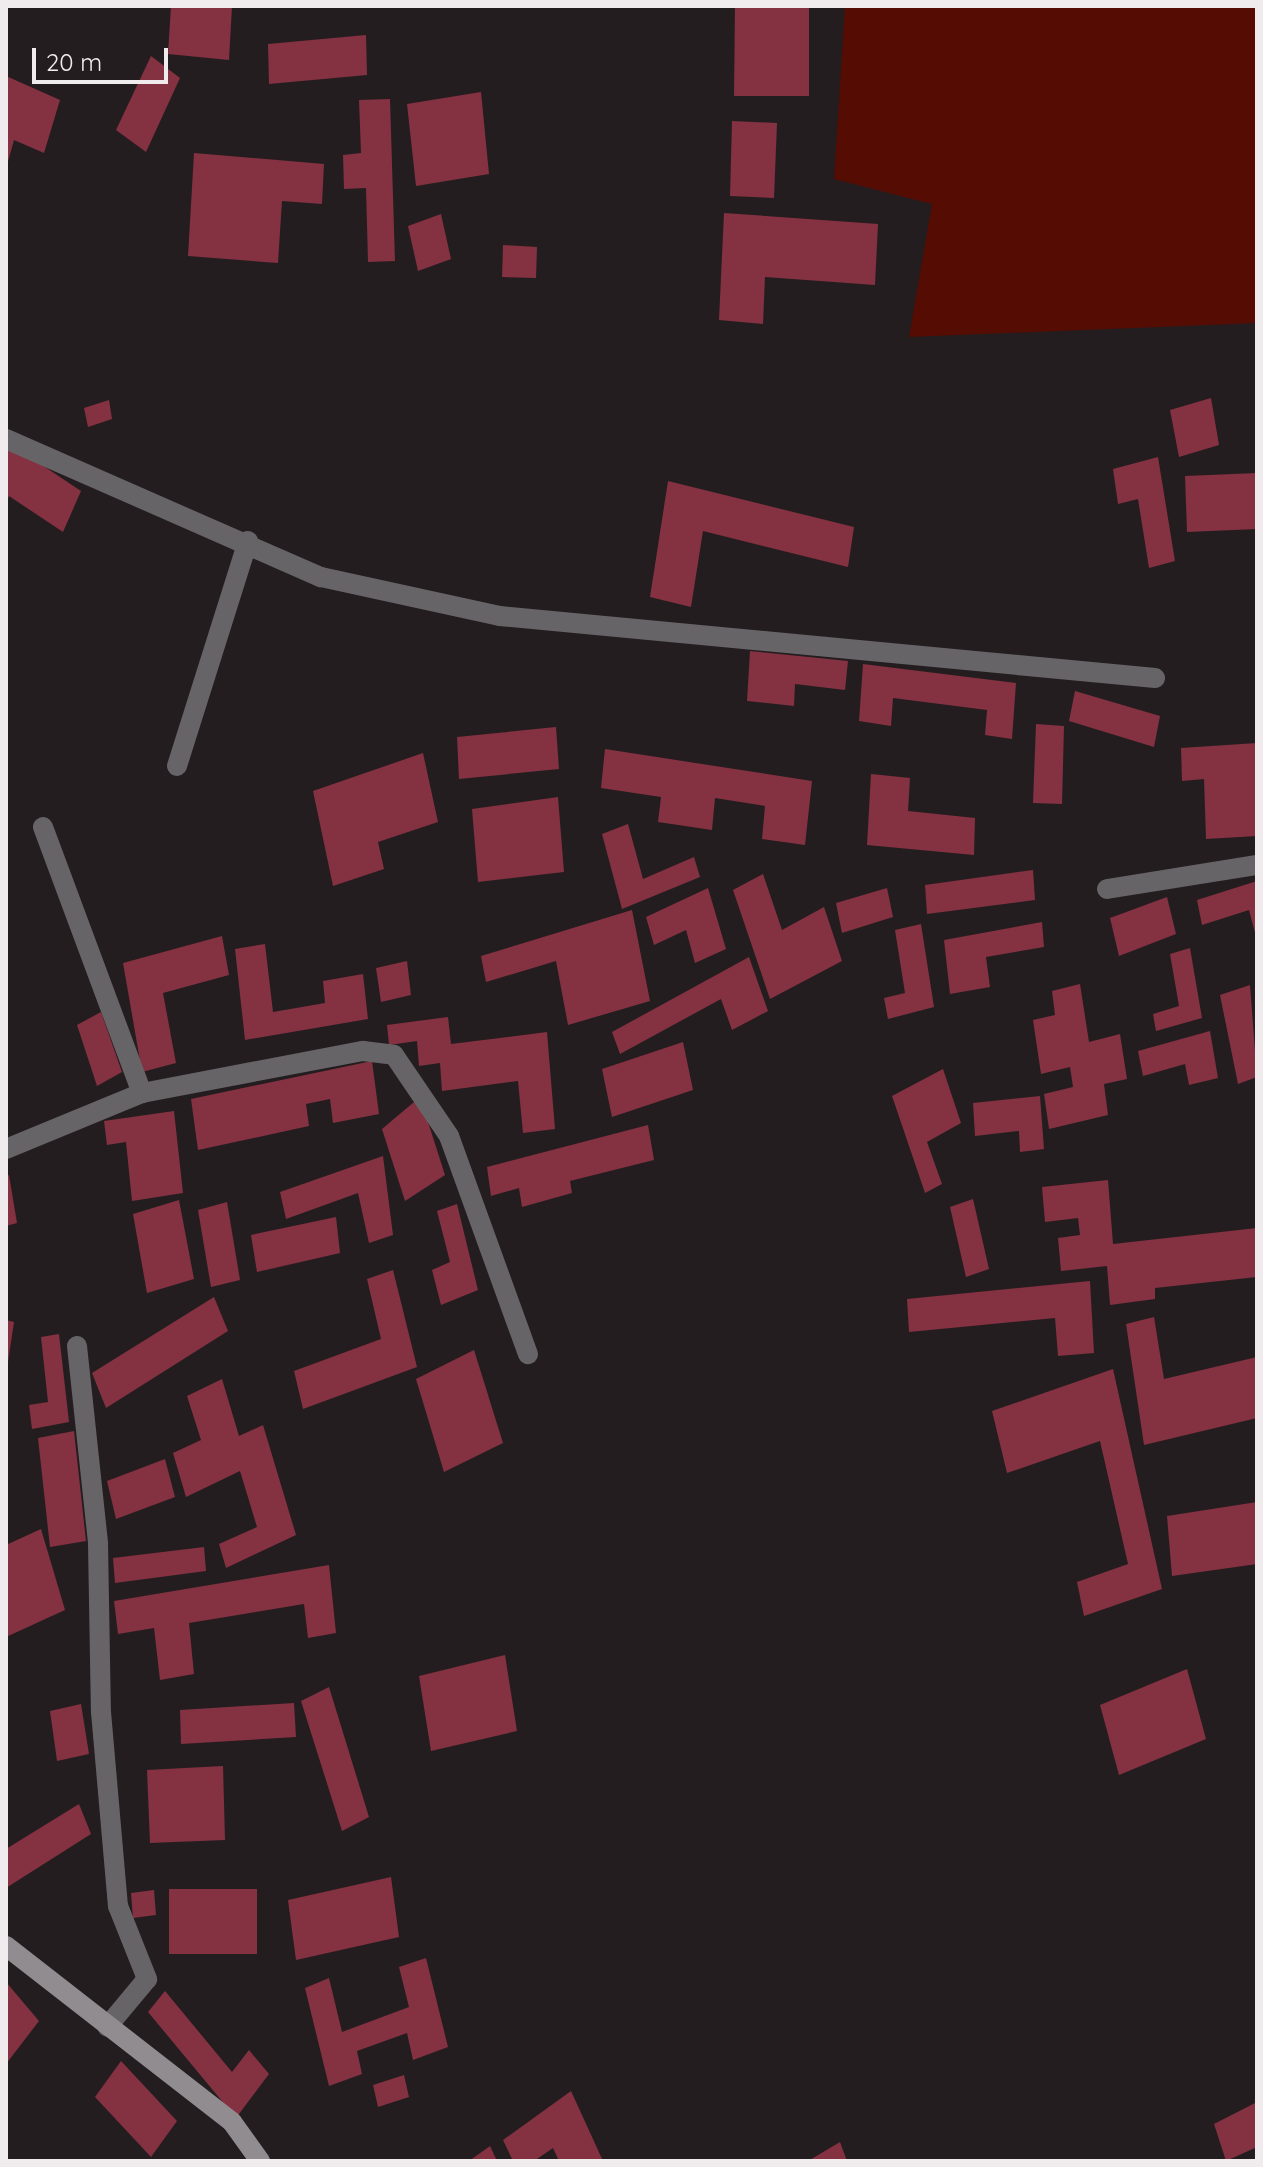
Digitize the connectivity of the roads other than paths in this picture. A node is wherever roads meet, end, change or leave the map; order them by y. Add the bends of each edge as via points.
1 (6, 439) edge
2 (248, 541) junction
3 (1155, 678) dead end
4 (177, 766) dead end
5 (43, 827) dead end
6 (1257, 865) edge
7 (1107, 889) dead end
8 (142, 1093) junction
9 (6, 1149) edge
10 (77, 1346) dead end
11 (528, 1354) dead end
12 (6, 1946) edge
13 (107, 2027) junction
14 (260, 2161) edge

1 - 2 street
2 - 3 street via 321,577 500,616
2 - 4 street
5 - 8 street
6 - 7 street
8 - 9 street
8 - 11 street via 363,1051 394,1055 449,1136
10 - 13 street via 98,1544 101,1712 118,1906 147,1979
12 - 13 street
13 - 14 street via 232,2122

